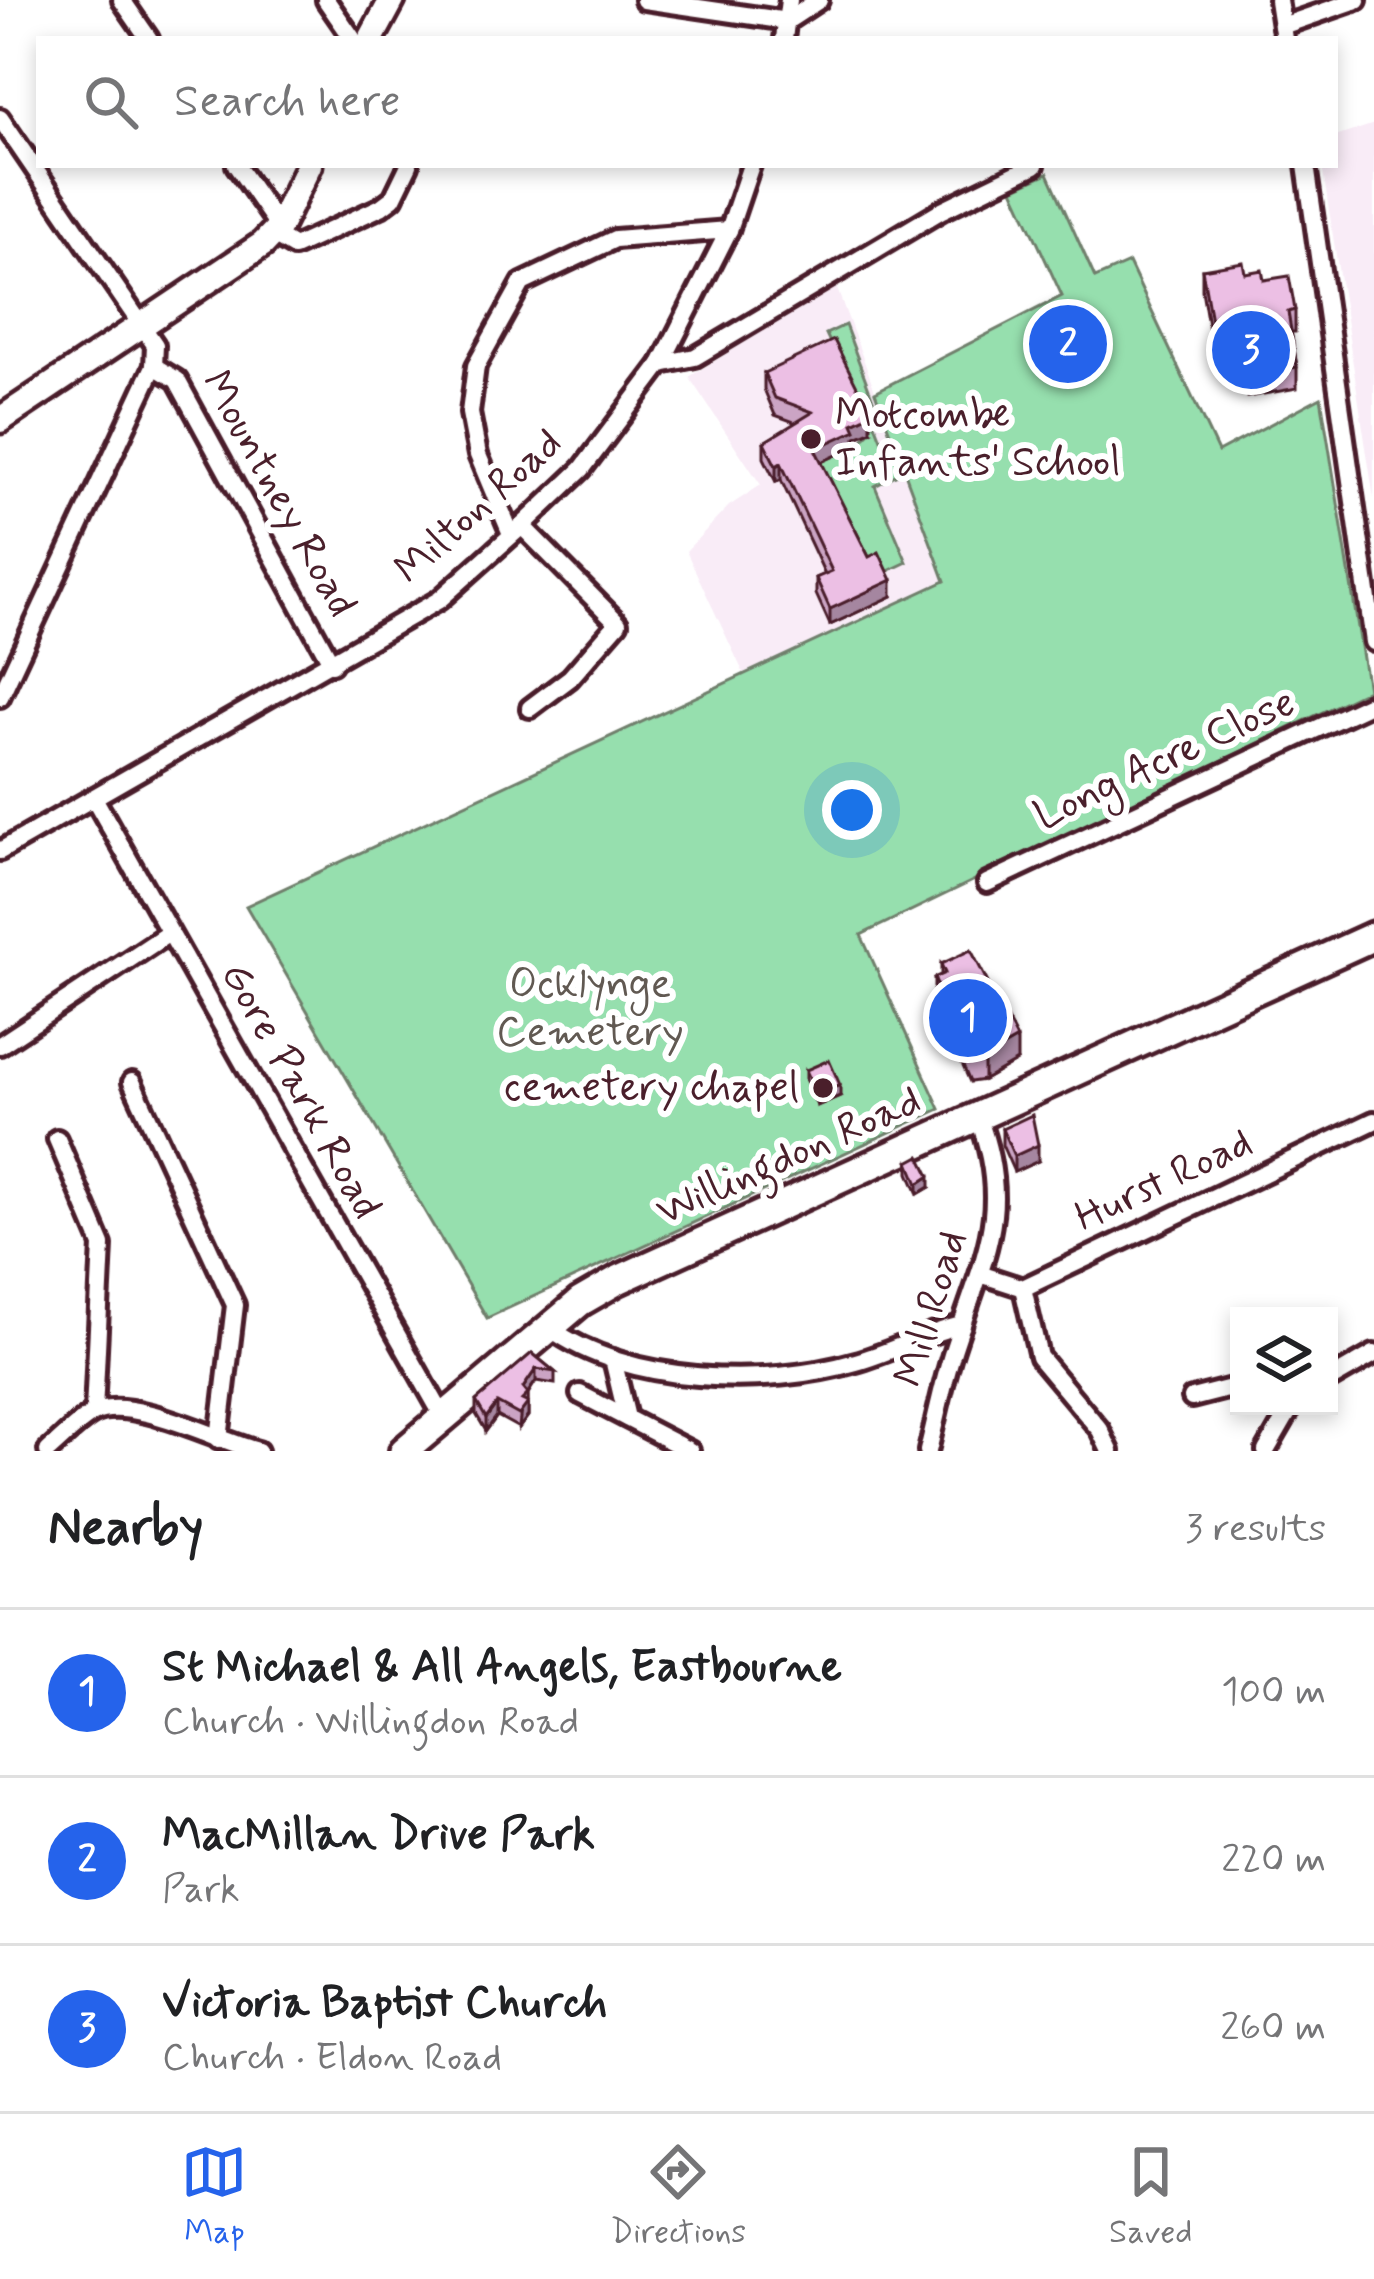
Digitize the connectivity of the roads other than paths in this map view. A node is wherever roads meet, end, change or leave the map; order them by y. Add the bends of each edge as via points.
1 (122, 0) edge
2 (326, 0) edge
3 (392, 0) edge
4 (644, 0) edge
5 (789, 0) edge
6 (819, 0) edge
7 (1278, 0) edge
8 (1357, 0) edge
9 (786, 30) edge
10 (1283, 33) edge
11 (147, 36) edge
12 (351, 36) edge
13 (373, 36) edge
14 (0, 118) edge
15 (238, 168) edge
16 (307, 168) edge
17 (407, 168) edge
18 (751, 168) edge
19 (1029, 168) edge
20 (1306, 168) edge
21 (729, 230) junction
22 (275, 231) junction
23 (143, 327) junction
24 (661, 364) junction
25 (154, 366) junction
26 (1, 416) edge
27 (516, 530) junction
28 (1374, 641) edge
29 (332, 664) junction
30 (0, 697) edge
31 (1374, 702) edge
32 (530, 708) dead end
33 (94, 798) junction
34 (0, 851) edge
35 (987, 884) dead end
36 (169, 932) junction
37 (1374, 936) edge
38 (0, 1045) edge
39 (132, 1082) dead end
40 (978, 1117) junction
41 (1374, 1121) edge
42 (57, 1139) dead end
43 (983, 1275) junction
44 (1023, 1288) junction
45 (962, 1325) junction
46 (550, 1328) junction
47 (1374, 1354) edge
48 (613, 1359) junction
49 (1338, 1375) edge
50 (1230, 1387) edge
51 (580, 1394) dead end
52 (1192, 1398) dead end
53 (94, 1412) junction
54 (1287, 1415) edge
55 (444, 1418) junction
56 (627, 1418) junction
57 (219, 1439) junction
58 (48, 1451) edge
59 (258, 1451) edge
60 (404, 1451) edge
61 (690, 1451) edge
62 (928, 1451) edge
63 (1109, 1451) edge
64 (1266, 1451) edge

1 - 11 street
2 - 12 street
3 - 13 street
4 - 9 street
5 - 9 street
6 - 9 street
7 - 10 street
8 - 10 street
14 - 23 street
15 - 22 street
16 - 22 street
17 - 22 street via 381,207 294,248
18 - 21 street, Milton Road
19 - 24 street via 942,210 695,357
20 - 28 street
21 - 24 street, Milton Road
21 - 27 street via 615,239 522,283 476,366 470,413 478,455
22 - 23 street
23 - 25 street
23 - 26 street
24 - 27 street, Milton Road via 582,469
25 - 29 street, Mountney Road via 177,380
25 - 30 street
27 - 29 street, Milton Road via 439,600
27 - 32 street via 618,623 570,678
29 - 33 street, Milton Road
31 - 35 street, Long Acre Close
33 - 34 street, Milton Road
33 - 36 street, Gore Park Road
36 - 38 street
36 - 55 street, Gore Park Road
37 - 40 main road, Willingdon Road
39 - 57 street via 235,1306
40 - 43 street, Mill Road via 997,1212
40 - 46 main road, Willingdon Road via 618,1280
41 - 44 street, Hurst Road
42 - 53 street via 102,1245
43 - 44 street
43 - 45 street, Mill Road
44 - 63 street via 1035,1349
45 - 48 street via 804,1374 702,1376
45 - 62 street, Mill Road
46 - 48 street
46 - 55 main road, Willingdon Road
47 - 49 street
48 - 56 street
50 - 52 street
51 - 56 street
53 - 57 street via 168,1419
53 - 58 street
54 - 64 street
55 - 60 main road, Willingdon Road
56 - 61 street
57 - 59 street

